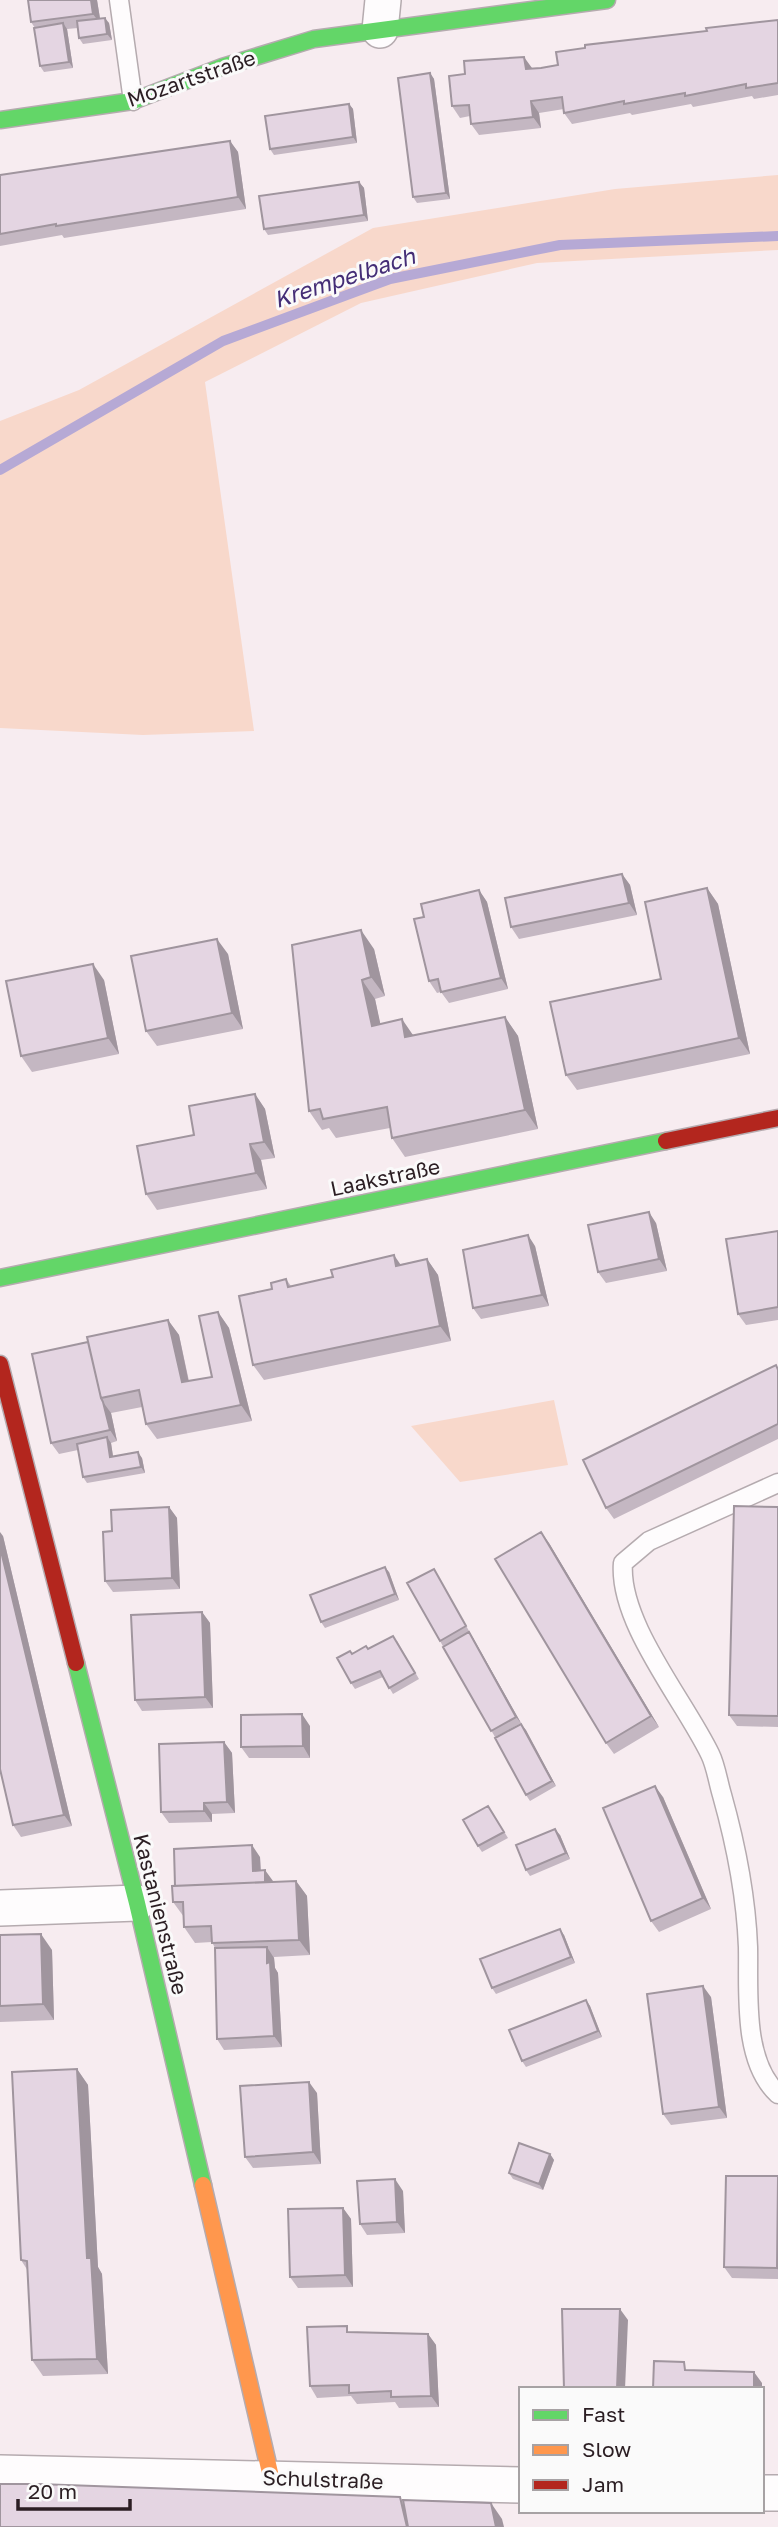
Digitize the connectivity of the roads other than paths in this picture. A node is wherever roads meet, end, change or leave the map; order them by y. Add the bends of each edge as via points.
1 (119, 0) edge
2 (607, 0) edge
3 (381, 15) edge
4 (133, 101) junction
5 (0, 120) edge
6 (778, 1118) edge
7 (0, 1278) edge
8 (0, 1364) edge
9 (778, 1483) edge
10 (137, 1903) junction
11 (0, 1908) edge
12 (778, 2094) edge
13 (0, 2473) edge
14 (271, 2477) junction
15 (519, 2485) edge

1 - 4 lane
2 - 3 street, Mozartstraße
3 - 4 street, Mozartstraße
4 - 5 street, Mozartstraße
6 - 7 street, Laakstraße
8 - 10 street, Kastanienstraße
9 - 12 lane via 649,1541 623,1563 622,1582 630,1611 711,1756 746,1896 755,2048 764,2077
10 - 11 street
10 - 14 street, Kastanienstraße
13 - 14 street, Schulstraße
14 - 15 street, Schulstraße

